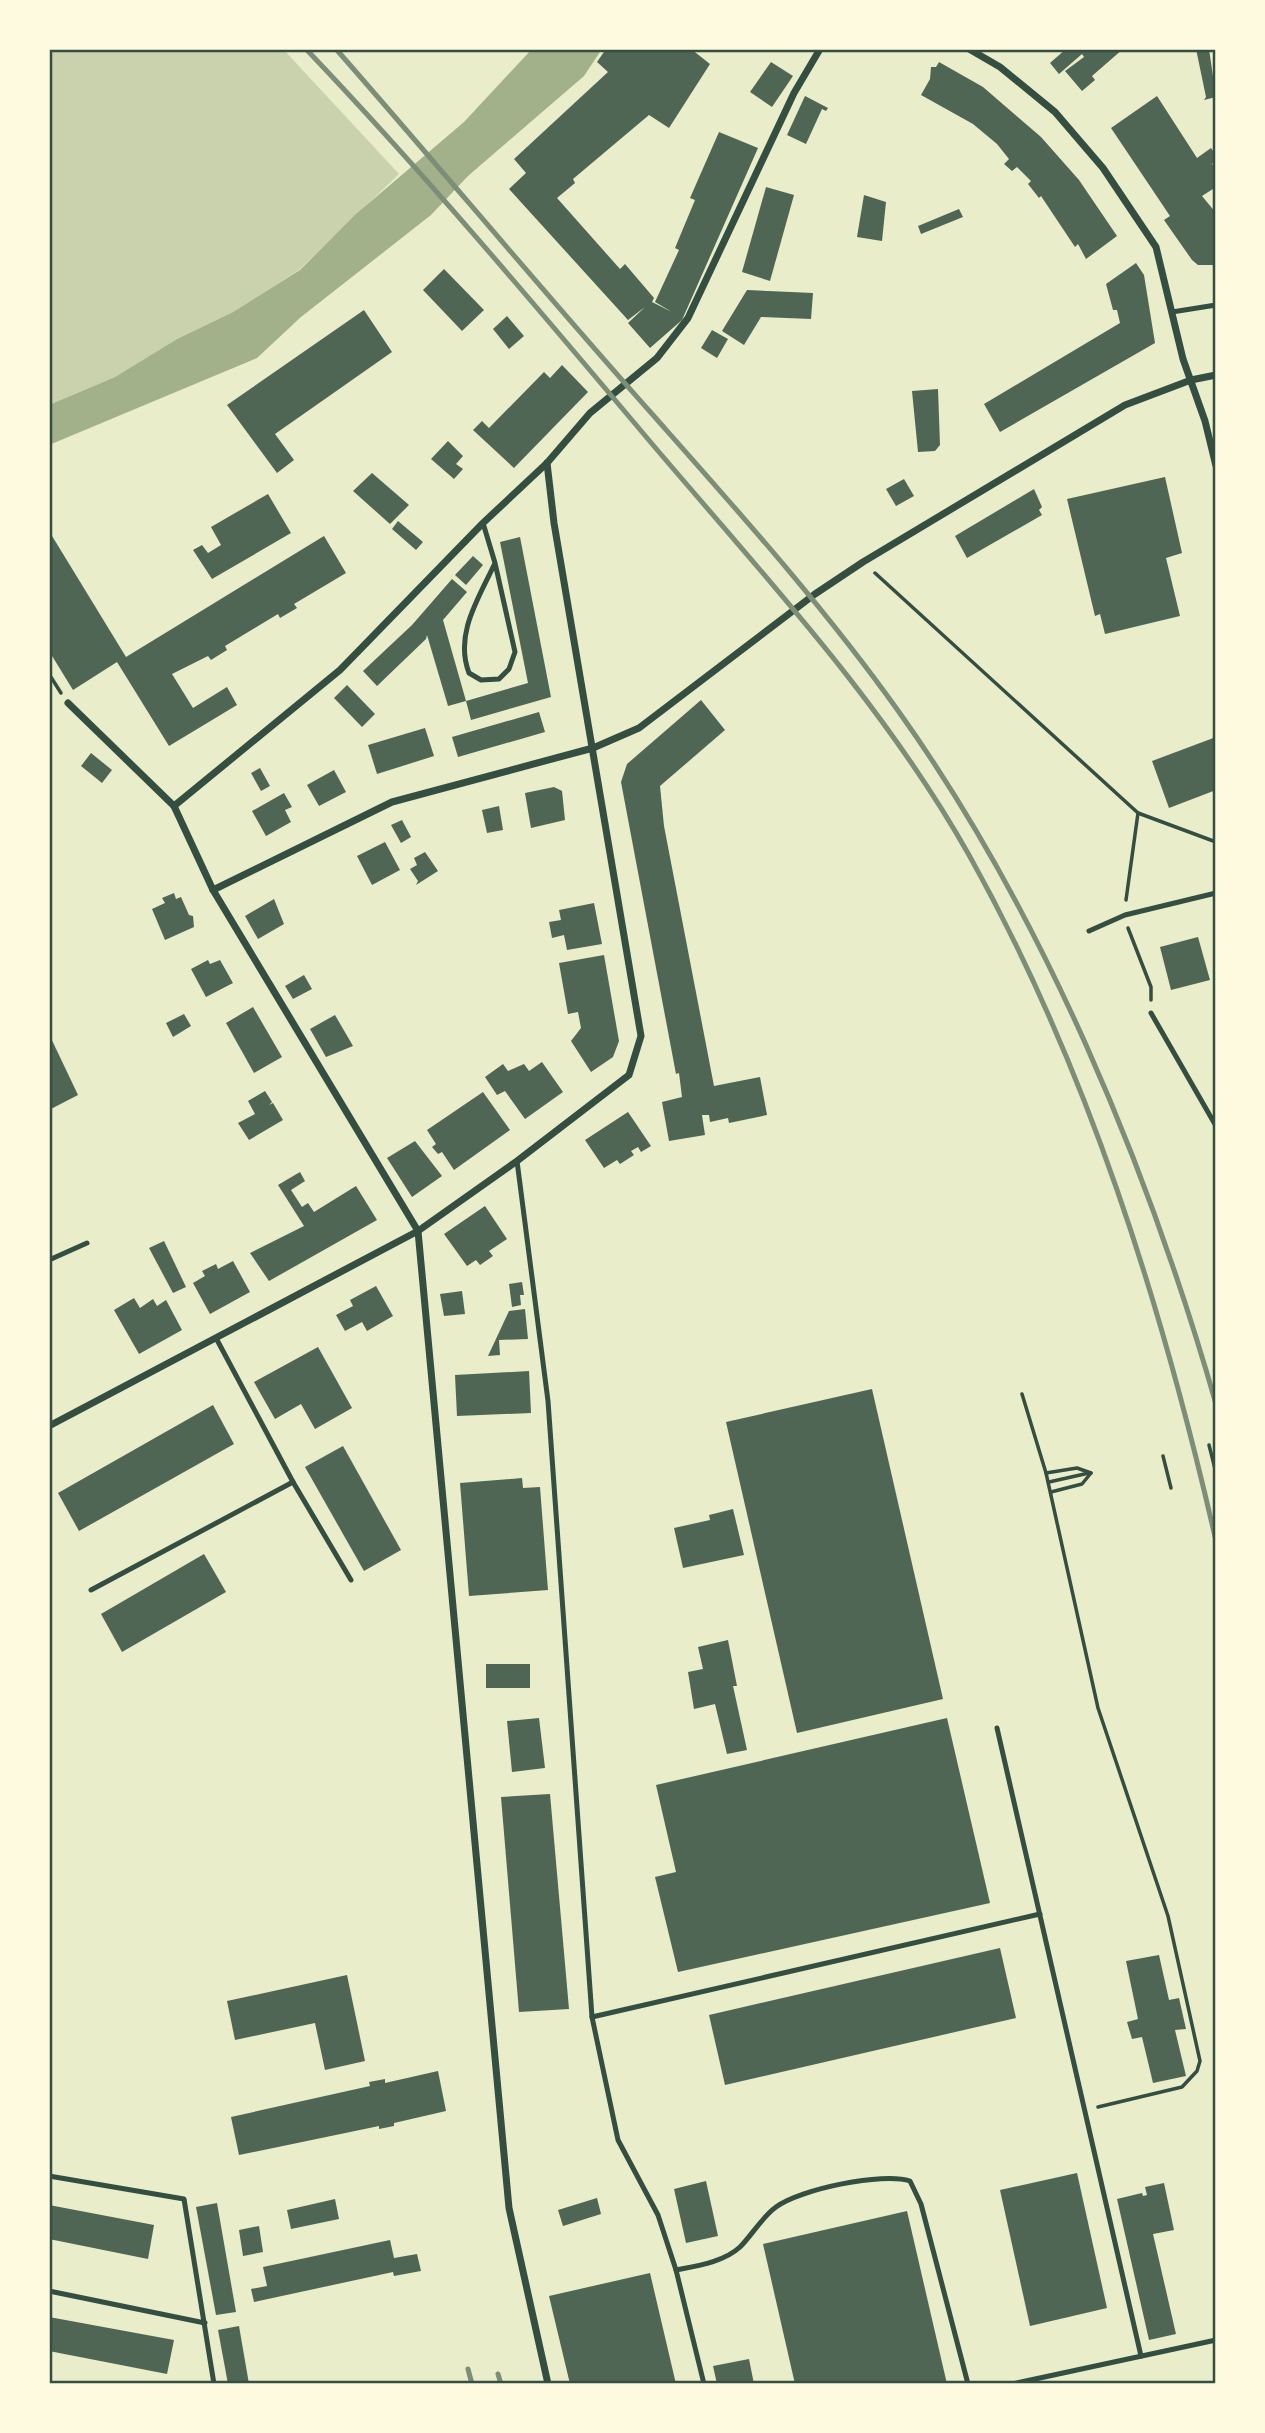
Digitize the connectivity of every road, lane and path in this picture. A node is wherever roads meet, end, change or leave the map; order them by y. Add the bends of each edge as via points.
1 (820, 49) edge
2 (969, 49) edge
3 (1216, 305) edge
4 (1172, 312) junction
5 (1216, 376) edge
6 (1191, 380) junction
7 (547, 463) junction
8 (1216, 466) edge
9 (483, 523) junction
10 (863, 562) junction
11 (495, 563) junction
12 (49, 674) edge
13 (68, 703) joint
14 (593, 748) junction
15 (174, 806) junction
16 (1138, 813) junction
17 (1216, 842) edge
18 (213, 890) junction
19 (1216, 893) edge
20 (1125, 915) junction
21 (1089, 932) dead end
22 (1151, 1013) joint
23 (1216, 1126) edge
24 (517, 1161) junction
25 (418, 1231) junction
26 (87, 1243) dead end
27 (49, 1260) edge
28 (216, 1338) junction
29 (1022, 1394) dead end
30 (50, 1424) edge
31 (1209, 1445) dead end
32 (1163, 1456) dead end
33 (1046, 1473) junction
34 (1091, 1473) junction
35 (1216, 1473) edge
36 (293, 1482) junction
37 (1048, 1482) junction
38 (1171, 1488) dead end
39 (1050, 1492) junction
40 (351, 1580) dead end
41 (91, 1590) dead end
42 (997, 1728) dead end
43 (1040, 1914) junction
44 (592, 2017) junction
45 (1085, 2110) junction
46 (49, 2176) edge
47 (676, 2270) junction
48 (49, 2291) edge
49 (205, 2323) junction
50 (1216, 2340) edge
51 (1141, 2356) junction
52 (214, 2384) edge
53 (548, 2384) edge
54 (704, 2384) edge
55 (968, 2384) edge
56 (1012, 2384) edge

1 - 7 street via 794,93 688,317 657,358 590,413
2 - 4 street via 1000,67 1055,113 1103,168 1156,247
3 - 4 lane
4 - 6 street
5 - 6 street
6 - 8 street
6 - 10 street via 1125,405
7 - 9 street
7 - 14 street
9 - 11 lane
9 - 15 street via 340,670
10 - 14 street via 639,727
10 - 16 path
11 - 11 lane via 514,652 509,669 499,679 481,680 469,673 463,643
12 - 13 path
13 - 15 street
14 - 18 street via 392,802
14 - 24 street via 641,1036 629,1075
15 - 18 street
16 - 17 path
16 - 20 path
18 - 25 street
19 - 20 lane
20 - 21 lane
20 - 22 path via 1131,943 1151,987
22 - 23 lane
24 - 25 street
24 - 44 lane via 548,1401
25 - 28 street
25 - 53 street via 509,2208
26 - 27 lane
28 - 30 street
28 - 36 lane
29 - 33 path
31 - 35 path
32 - 38 path
33 - 34 path via 1077,1468
33 - 37 path
34 - 37 path
34 - 39 path via 1082,1484
36 - 40 lane
36 - 41 lane
37 - 39 path
39 - 45 path via 1098,1708 1168,1916 1200,2061 1182,2087
42 - 43 lane
43 - 44 lane
43 - 45 lane
44 - 47 lane via 618,2140 658,2215
45 - 51 lane
46 - 49 lane via 184,2199
47 - 54 lane
47 - 55 lane via 709,2263 738,2249 776,2206 818,2189 897,2176 910,2181 921,2204
48 - 49 lane
49 - 52 lane
50 - 51 lane
51 - 56 lane

